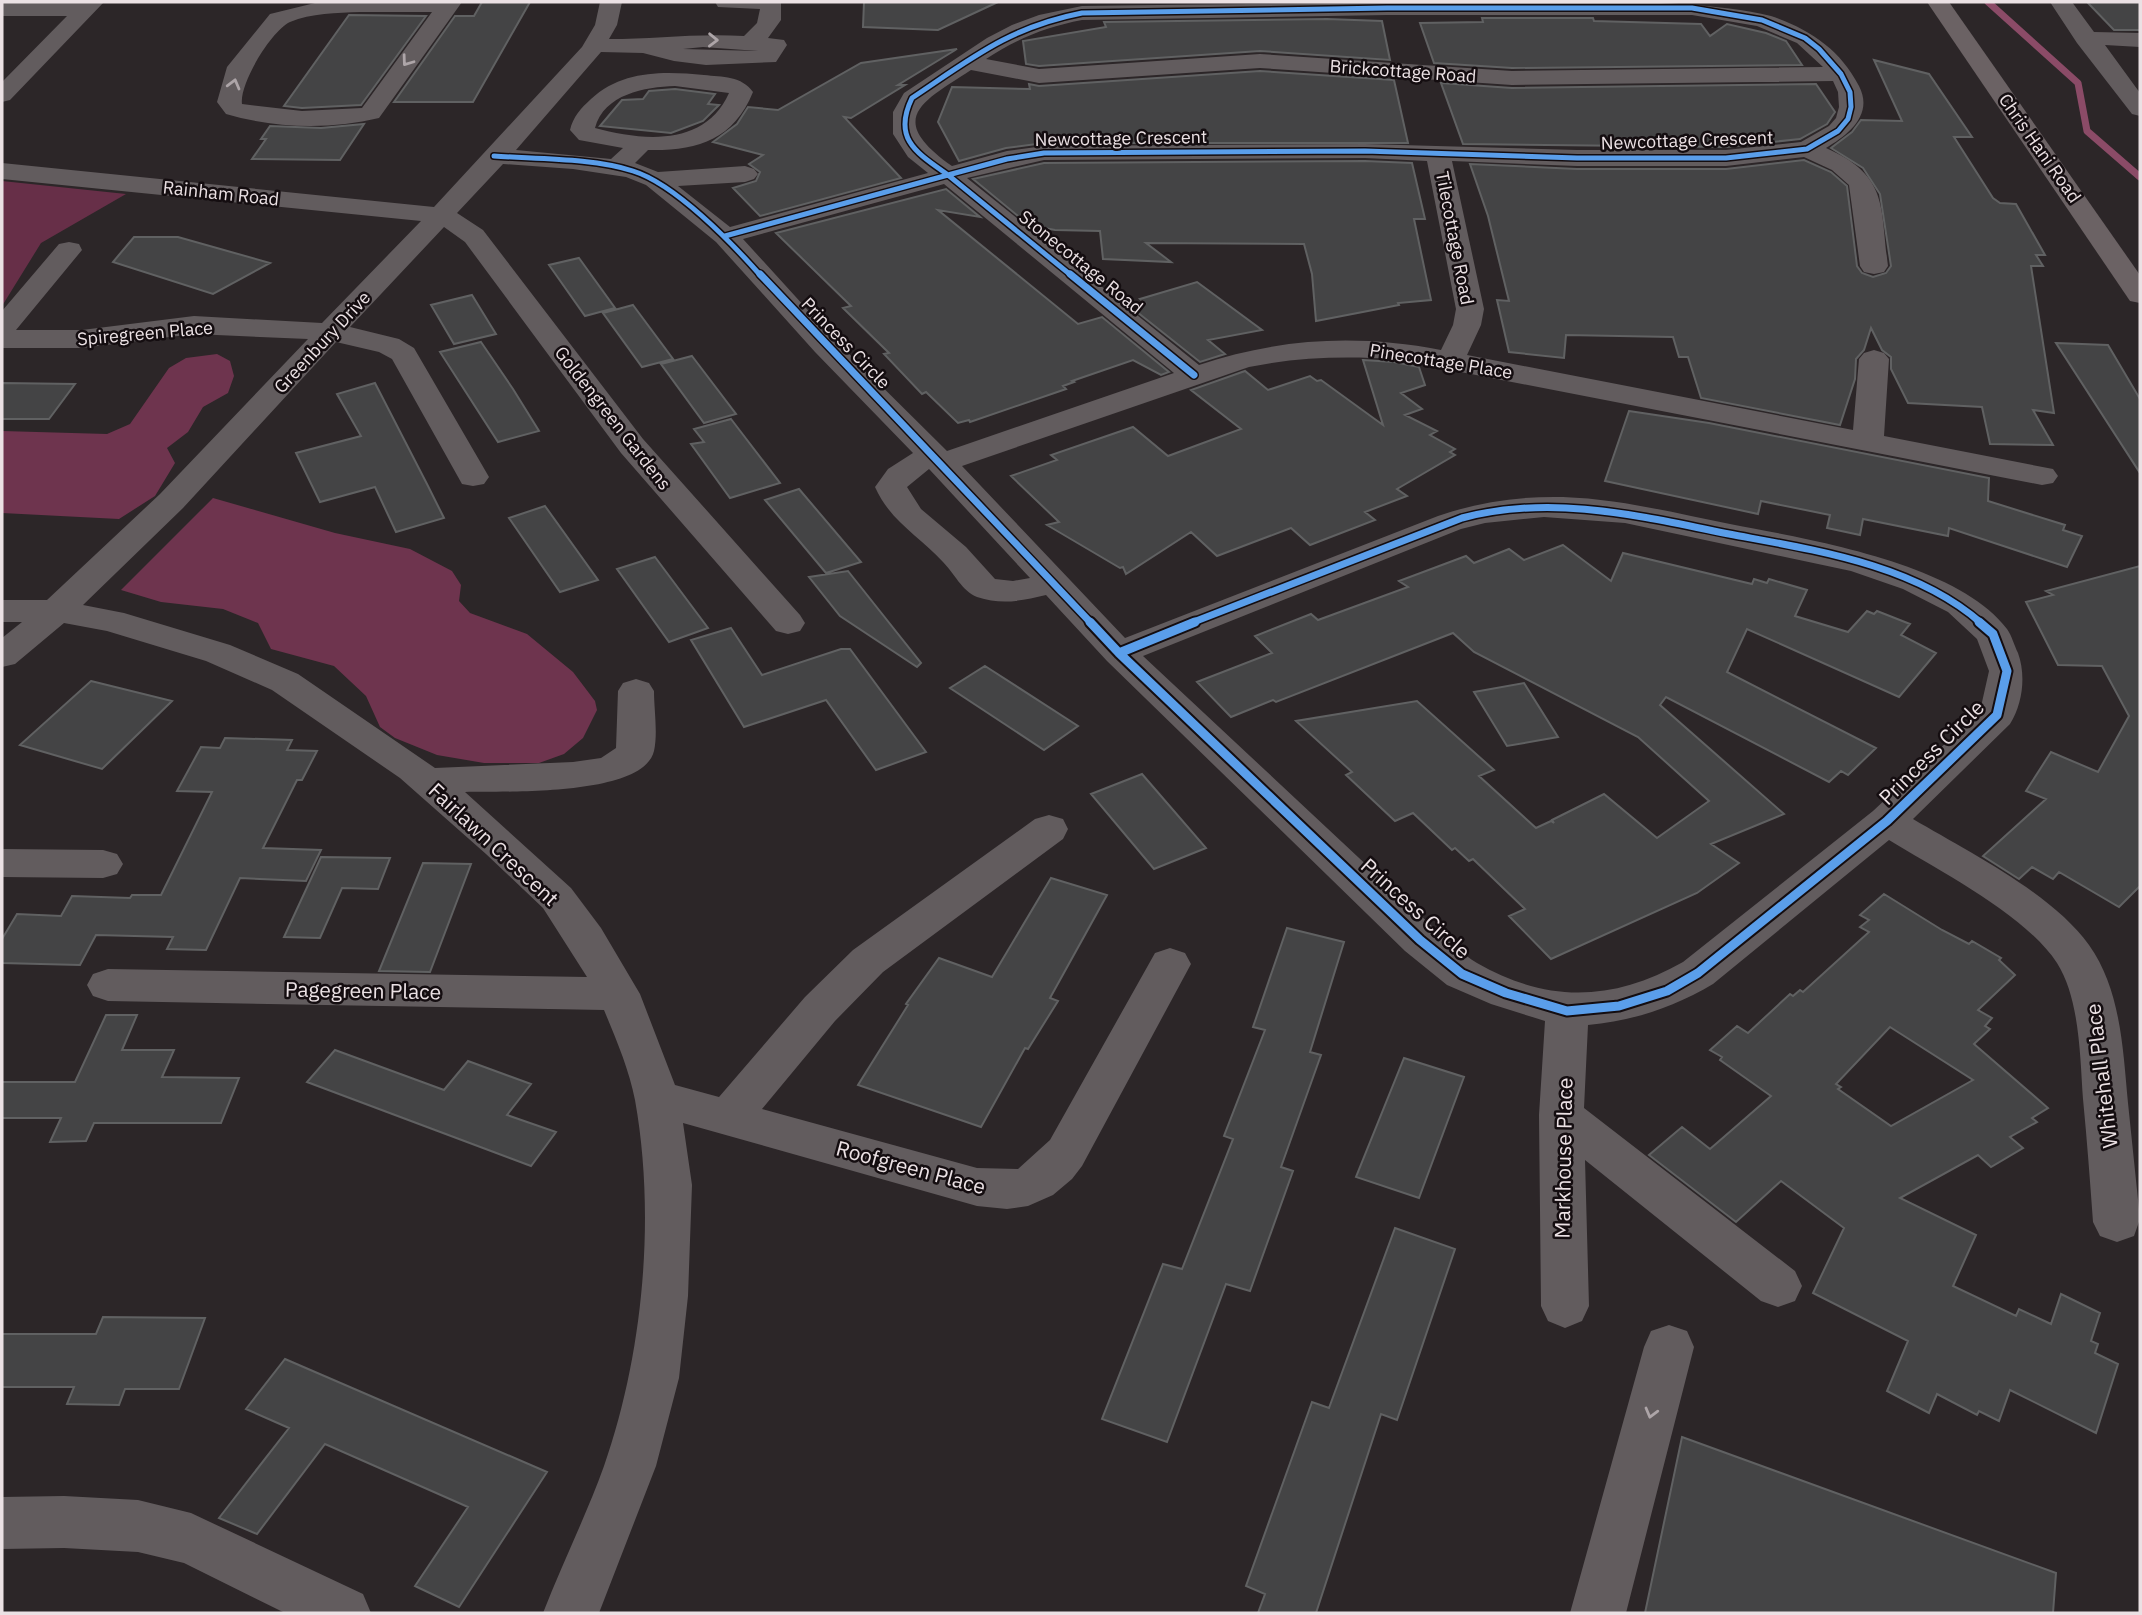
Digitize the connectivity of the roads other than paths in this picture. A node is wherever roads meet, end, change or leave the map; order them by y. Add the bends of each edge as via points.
1 (611, 2) edge
2 (726, 2) edge
3 (770, 2) edge
4 (1938, 2) edge
5 (2062, 2) edge
6 (449, 4) edge
7 (90, 5) edge
8 (2, 9) edge
9 (2085, 38) junction
10 (2140, 40) edge
11 (593, 45) junction
12 (968, 62) junction
13 (1841, 75) junction
14 (5, 88) edge
15 (2136, 97) edge
16 (641, 143) junction
17 (1807, 149) junction
18 (1438, 153) junction
19 (494, 156) junction
20 (618, 167) junction
21 (2, 171) edge
22 (746, 174) dead end
23 (948, 174) junction
24 (655, 180) junction
25 (440, 215) junction
26 (725, 236) junction
27 (69, 250) dead end
28 (1874, 266) dead end
29 (2140, 295) edge
30 (2, 329) edge
31 (330, 332) junction
32 (2, 339) edge
33 (1874, 359) dead end
34 (1450, 361) junction
35 (1194, 375) junction
36 (1868, 441) junction
37 (937, 459) junction
38 (2042, 476) dead end
39 (473, 477) dead end
40 (1053, 582) junction
41 (2, 611) edge
42 (59, 611) junction
43 (788, 623) dead end
44 (1119, 653) junction
45 (2, 656) edge
46 (636, 691) dead end
47 (426, 781) junction
48 (1887, 821) junction
49 (1049, 830) dead end
50 (2, 863) edge
51 (103, 864) dead end
52 (1170, 964) dead end
53 (108, 985) dead end
54 (619, 995) junction
55 (1567, 1011) junction
56 (657, 1098) junction
57 (1561, 1115) junction
58 (730, 1116) junction
59 (2117, 1222) dead end
60 (1778, 1286) dead end
61 (1565, 1306) dead end
62 (1669, 1347) dead end
63 (2, 1523) edge
64 (343, 1613) edge
65 (570, 1613) edge
66 (1598, 1613) edge

1 - 11 street, Greenbury Drive via 606,25
2 - 3 street
3 - 11 street via 769,22 750,42
4 - 29 main road, Chris Hani Road
5 - 9 street
6 -> 6 street via 370,113 259,116 234,109 229,102 239,67 286,13 309,7
7 - 8 street
7 - 14 street
9 - 10 street
9 - 15 street
11 - 19 street, Greenbury Drive
12 - 13 street, Brickcottage Road via 1040,76 1260,61 1512,78
12 - 13 street, Newcottage Crescent via 1020,30 1082,13 1645,7 1692,8 1762,20 1812,44
12 - 23 street, Newcottage Crescent via 912,98 904,111 904,133 912,146
13 - 17 street, Newcottage Crescent via 1850,92 1848,119 1838,131
16 - 16 street via 589,135 582,130 583,122 611,93 639,80 728,85 741,92 706,136
16 - 20 street
17 - 18 street, Newcottage Crescent via 1663,159
17 - 28 street via 1861,179
18 - 23 street, Newcottage Crescent via 1077,152 1007,159
18 - 34 street, Tilecottage Road via 1470,309
19 - 20 street, Princess Circle
19 - 25 street, Greenbury Drive
20 - 24 street, Princess Circle
21 - 25 street, Rainham Road
22 - 24 street
23 - 26 street, Newcottage Crescent
23 - 35 street, Stonecottage Road
24 - 26 street, Princess Circle
25 - 31 street, Greenbury Drive
25 - 43 street, Goldengreen Gardens via 474,236 632,446
26 - 37 street, Princess Circle
27 - 30 street
31 - 32 street, Spiregreen Place via 195,325 86,338
31 - 39 street, Spiregreen Place via 382,341 404,354
31 - 42 street, Greenbury Drive via 178,495
33 - 36 street
34 - 35 street, Pinecottage Place via 1346,347 1278,352
34 - 36 street, Pinecottage Place
35 - 37 street, Pinecottage Place
36 - 38 street, Pinecottage Place
37 - 40 street, Princess Circle
37 - 40 street, Pinecottage Place via 909,467 895,478 891,487 895,498 909,513 986,589 1031,590
40 - 44 street, Princess Circle
41 - 42 street, Fairlawn Crescent
42 - 45 street, Greenbury Drive
42 - 47 street, Fairlawn Crescent via 164,635 285,682
44 - 48 street, Princess Circle via 1318,572 1482,513 1602,509 1784,545 1904,575 1940,591 1979,618 1994,637 2007,667 2005,698 1997,715
44 - 55 street, Princess Circle via 1410,931 1462,974
46 - 47 street via 635,752 624,763 573,775
47 - 54 street, Fairlawn Crescent via 557,898
48 - 55 street, Princess Circle via 1698,973 1667,991 1619,1006
48 - 59 street, Whitehall Place via 1991,884 2042,921 2074,955 2090,991 2100,1036
49 - 58 street via 868,961 820,1009
50 - 51 street
52 - 58 street, Roofgreen Place via 1066,1153 1033,1185 1010,1191 977,1187
53 - 54 street, Pagegreen Place
54 - 56 street, Fairlawn Crescent
55 - 57 street, Markhouse Place
56 - 58 street, Roofgreen Place
56 - 65 street, Fairlawn Crescent via 669,1185 664,1296 654,1378 630,1466
57 - 60 street
57 - 61 street, Markhouse Place
62 -> 66 street
63 - 64 street via 138,1526 191,1539

